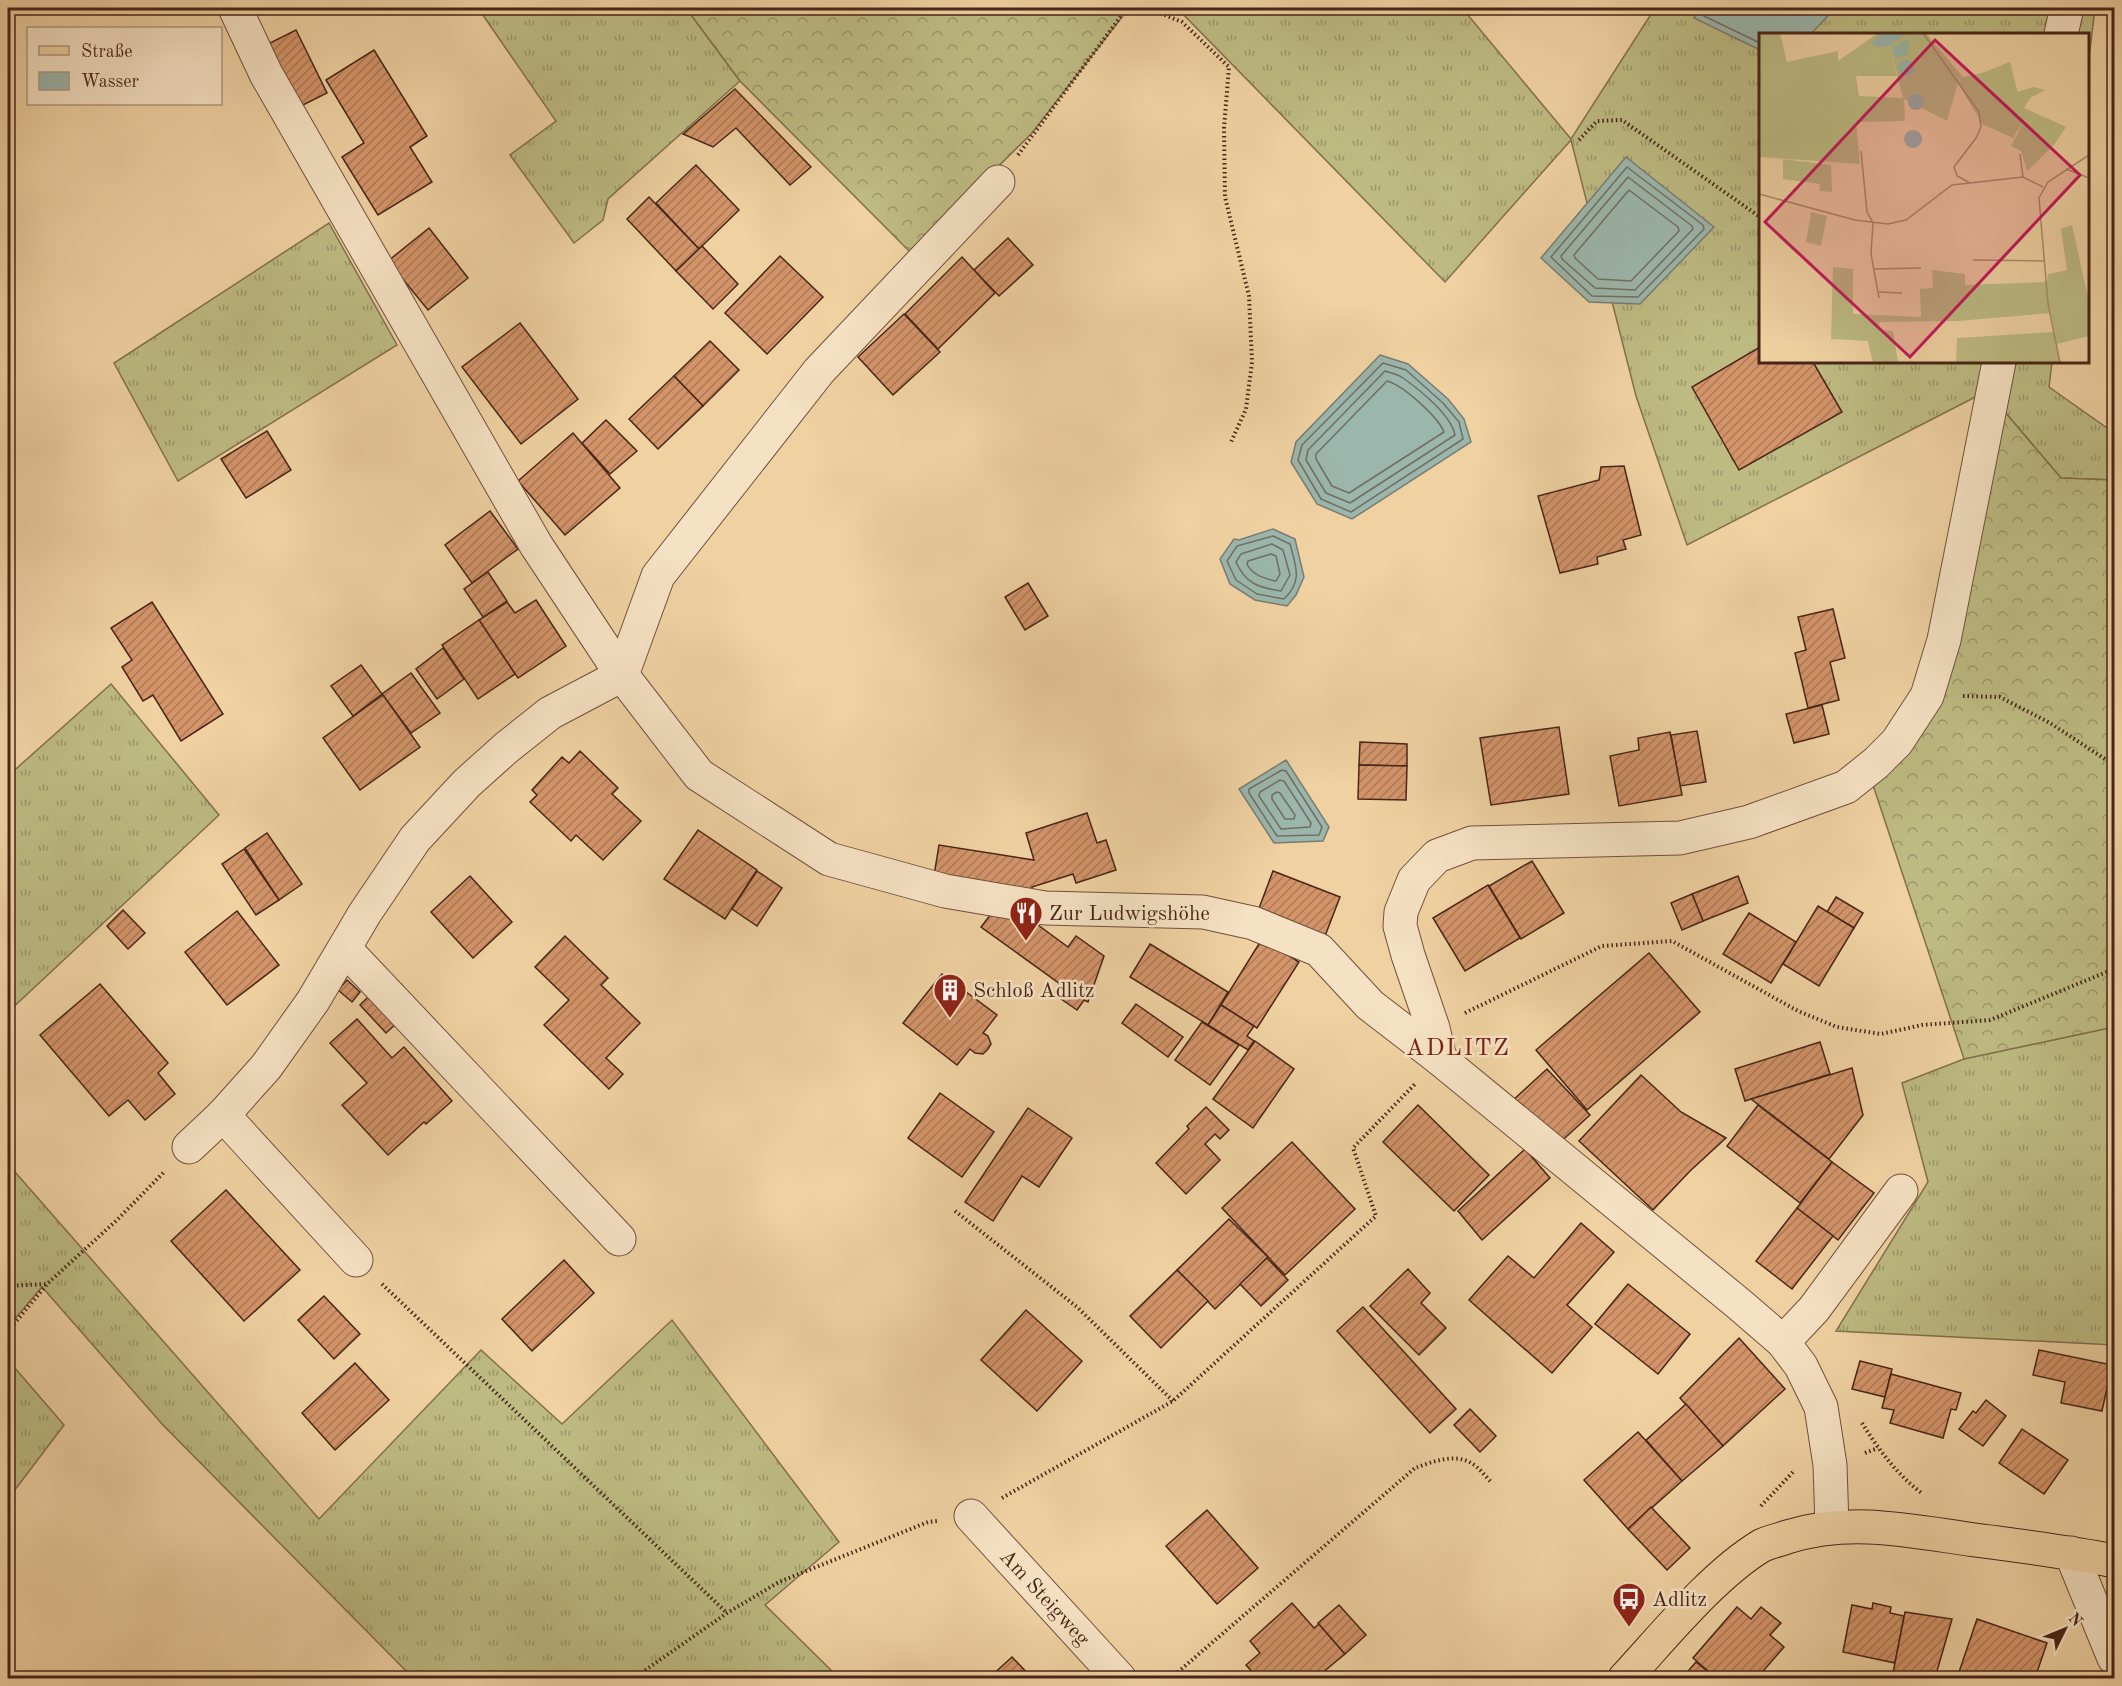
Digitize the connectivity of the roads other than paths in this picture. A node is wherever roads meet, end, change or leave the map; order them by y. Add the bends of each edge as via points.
1 (235, 8) edge
2 (2067, 8) edge
3 (2061, 33) edge
4 (998, 182) road end
5 (1999, 363) edge
6 (622, 675) junction
7 (345, 949) junction
8 (1436, 1043) junction
9 (223, 1115) junction
10 (189, 1147) road end
11 (1901, 1191) dead end
12 (620, 1239) dead end
13 (356, 1260) road end
14 (1783, 1342) junction
15 (971, 1516) road end
16 (1832, 1526) junction
17 (2071, 1553) junction
18 (2115, 1562) edge
19 (2115, 1658) edge
20 (1119, 1678) edge
21 (1624, 1678) edge

1 - 6 street via 266,74 536,544
2 - 3 street
4 - 6 street via 819,371 658,576
5 - 8 street via 1944,640 1927,696 1897,742 1846,787 1749,822 1680,838 1472,843 1437,856 1414,880 1401,912 1400,926
6 - 7 street via 550,713 467,783 415,838
6 - 8 street via 699,775 829,859 945,891 1045,908 1203,912 1253,923 1319,950 1370,1005
7 - 9 street via 266,1067
7 - 12 street
8 - 14 street
9 - 10 street
9 - 13 street
11 - 14 street via 1814,1309
14 - 16 street via 1801,1365 1821,1407 1830,1465
15 - 20 street, Am Steigweg
16 - 17 main road via 1895,1528
16 - 21 main road via 1763,1545 1735,1564
17 - 18 main road
17 - 19 street

